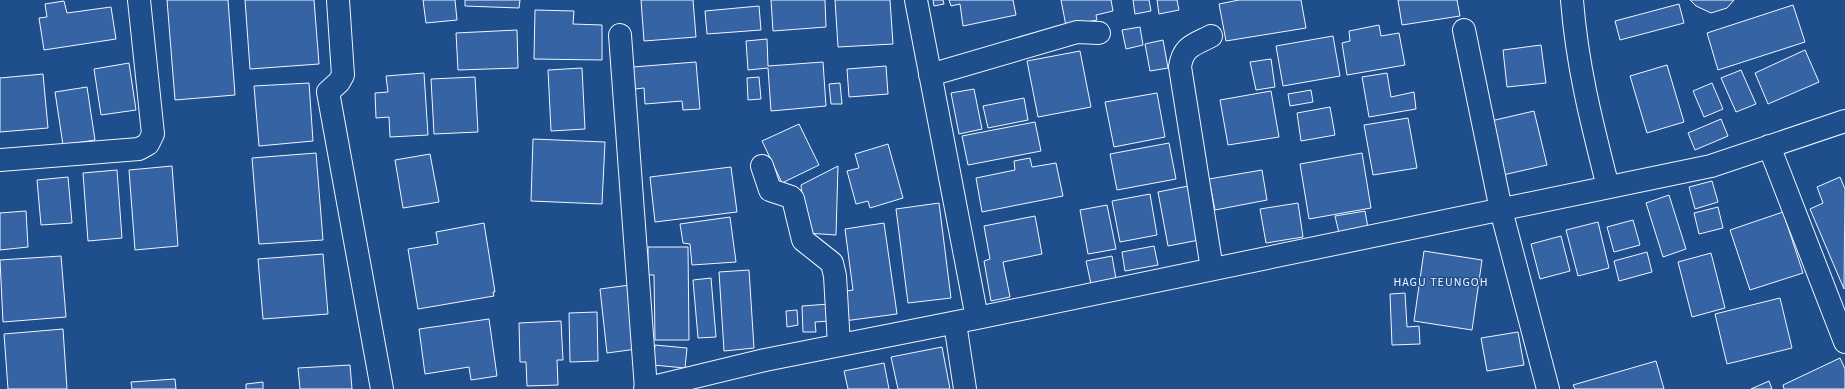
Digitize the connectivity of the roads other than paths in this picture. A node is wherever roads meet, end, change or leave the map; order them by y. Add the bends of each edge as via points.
1 (139, 0) edge
2 (338, 0) edge
3 (916, 0) edge
4 (1572, 0) edge
5 (1464, 30) dead end
6 (1099, 32) dead end
7 (620, 35) dead end
8 (1211, 36) dead end
9 (930, 75) junction
10 (1845, 121) edge
11 (1769, 146) junction
12 (0, 160) edge
13 (762, 166) dead end
14 (1608, 187) junction
15 (1502, 210) junction
16 (1212, 269) junction
17 (977, 318) junction
18 (955, 323) junction
19 (1845, 342) edge
20 (839, 345) junction
21 (382, 389) edge
22 (646, 389) edge
23 (965, 389) edge
24 (1548, 389) edge

1 - 12 street via 153,134 148,144 139,149
2 - 21 street via 343,74 339,82 329,90 329,97
3 - 9 street
4 - 14 street via 1575,42 1584,94
5 - 15 street
6 - 9 street via 1077,32
7 - 22 street
8 - 16 street via 1187,48 1180,67
9 - 17 street
10 - 11 street
11 - 14 street via 1711,166
11 - 19 street
13 - 20 street via 770,190 793,199 803,240 832,263
14 - 15 street
15 - 16 street
15 - 24 street
16 - 17 street
17 - 18 street
18 - 20 street
18 - 23 street
20 - 22 street

